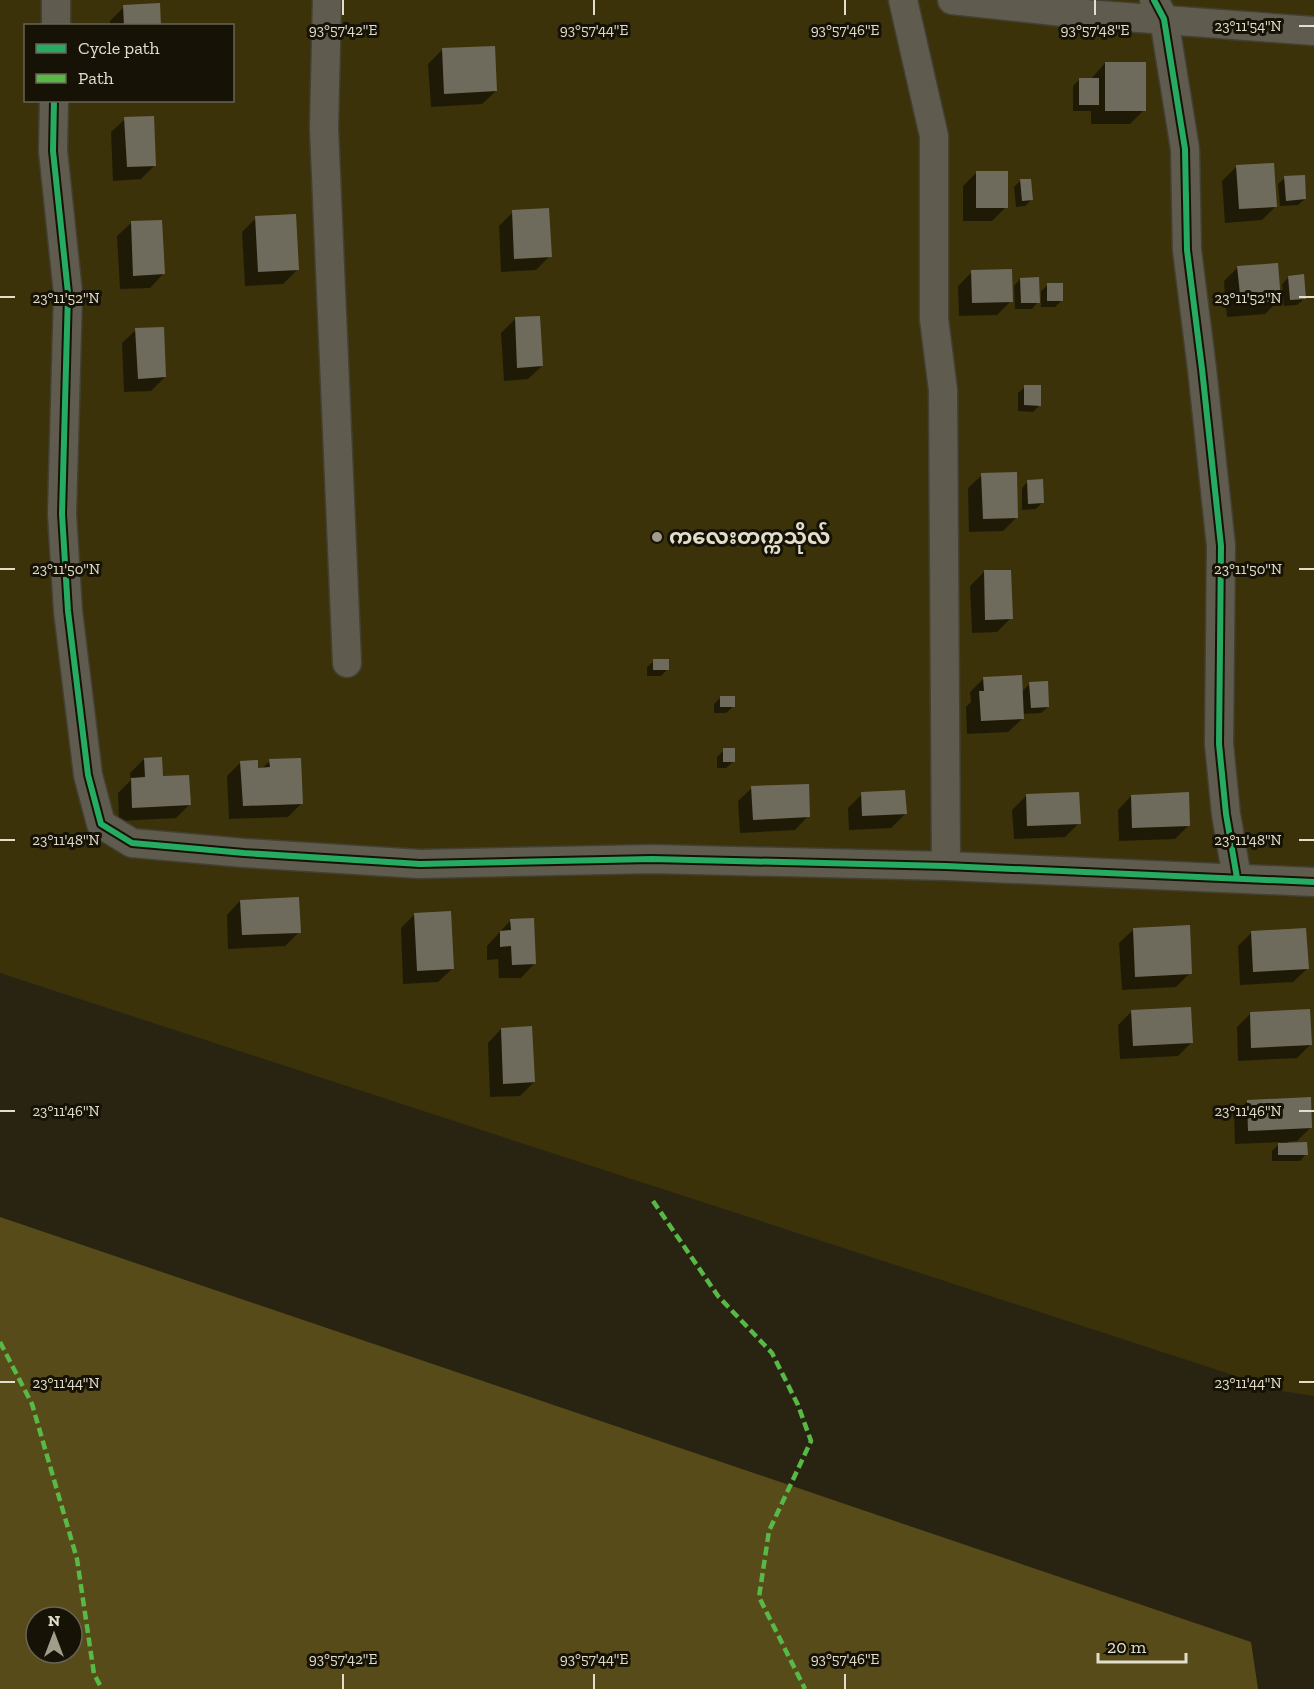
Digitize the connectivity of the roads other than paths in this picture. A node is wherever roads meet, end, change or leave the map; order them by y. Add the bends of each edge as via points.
1 (56, 0) edge
2 (327, 0) edge
3 (903, 0) edge
4 (952, 0) edge
5 (1159, 9) edge
6 (56, 24) edge
7 (1314, 31) edge
8 (54, 102) edge
9 (347, 663) dead end
10 (946, 866) junction
11 (1237, 878) junction
12 (1314, 882) edge

1 - 6 street
2 - 9 street via 324,128
3 - 10 street via 934,136 934,319 943,390
4 - 5 street via 1072,13
5 - 7 street
5 - 11 street via 1185,149 1187,250 1221,546 1219,744
8 - 10 street via 53,151 68,293 62,514 68,611 88,775 101,824 132,843 420,864 652,859
10 - 11 street
11 - 12 street

